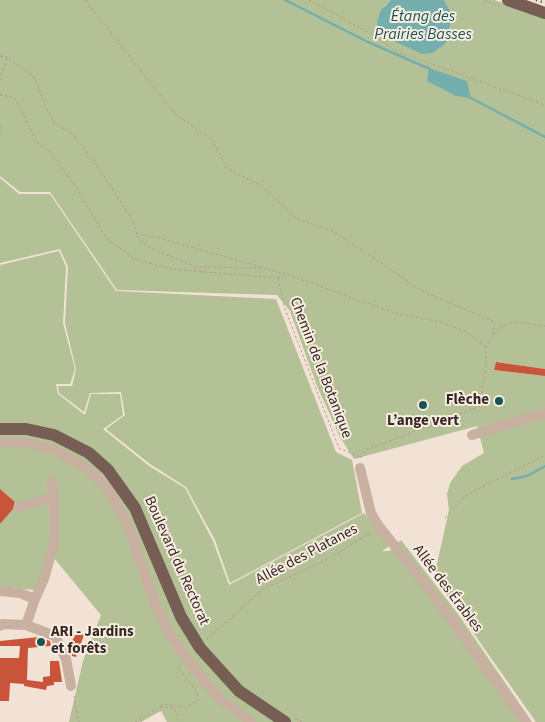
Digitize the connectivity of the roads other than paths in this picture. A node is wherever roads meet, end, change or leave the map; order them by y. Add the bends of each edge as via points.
1 (508, 0) edge
2 (545, 13) edge
3 (545, 413) edge
4 (0, 429) edge
5 (472, 435) dead end
6 (0, 442) edge
7 (360, 463) road end
8 (51, 482) dead end
9 (54, 497) junction
10 (19, 507) dead end
11 (0, 590) edge
12 (35, 599) junction
13 (26, 625) junction
14 (0, 626) edge
15 (71, 686) road end
16 (250, 722) edge
17 (285, 722) edge
18 (526, 722) edge

1 - 2 main road
3 - 5 street
4 - 17 main road, Boulevard du Rectorat via 26,429 54,435 84,450 108,470 135,508 181,617 200,648 239,691
6 - 16 street via 28,443 53,449 88,469 107,488 127,523 155,603 174,641 205,682
7 - 18 street, Allée des Érables via 371,513 378,525 430,590
8 - 9 street
9 - 10 street
9 - 12 street via 54,543
11 - 12 street
12 - 13 street
13 - 14 street
13 - 15 street via 55,636 66,659

